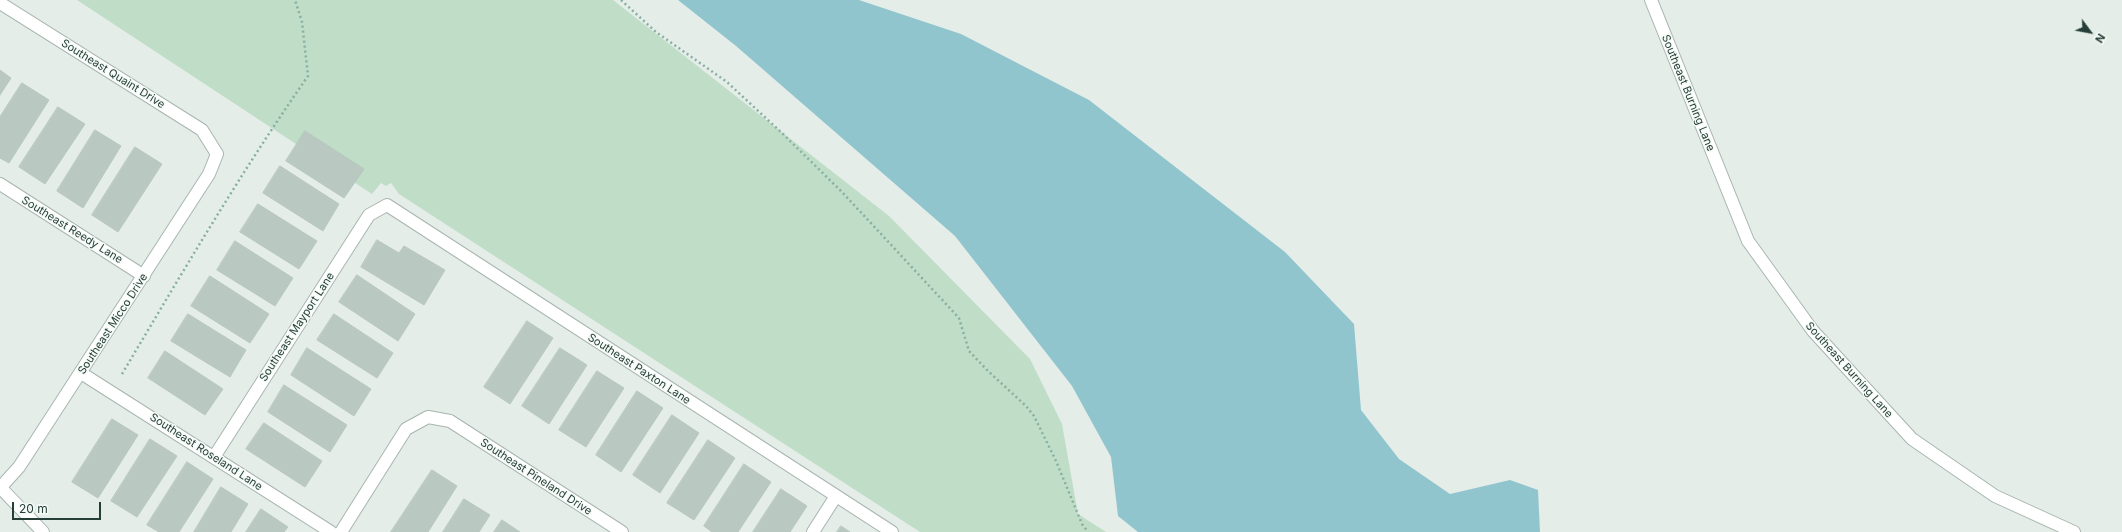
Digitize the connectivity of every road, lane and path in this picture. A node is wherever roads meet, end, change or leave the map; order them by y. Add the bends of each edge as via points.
1 (295, 0) edge
2 (620, 0) edge
3 (1650, 0) edge
4 (0, 3) edge
5 (217, 154) joint
6 (0, 184) edge
7 (387, 205) joint
8 (144, 276) junction
9 (81, 372) junction
10 (111, 392) junction
11 (214, 457) junction
12 (0, 488) edge
13 (836, 496) junction
14 (43, 532) edge
15 (331, 532) edge
16 (341, 532) edge
17 (622, 532) edge
18 (813, 532) edge
19 (892, 532) edge
20 (1088, 532) edge
21 (2074, 532) edge

1 - 10 path via 302,22 308,76 185,268
2 - 20 path via 656,32 727,82 783,134 842,192 959,318 969,351 1034,416 1082,524
3 - 21 street, Southeast Burning Lane via 1748,241 1813,331 1912,439 1995,496
4 - 5 street, Southeast Quaint Drive via 202,130
5 - 8 street, Southeast Micco Drive via 209,174
6 - 8 street, Southeast Reedy Lane
7 - 11 street, Southeast Mayport Lane via 368,215
7 - 13 street, Southeast Paxton Lane
8 - 9 street, Southeast Micco Drive
9 - 10 street, Southeast Roseland Lane
9 - 12 street, Southeast Micco Drive via 19,467
10 - 11 street, Southeast Roseland Lane
11 - 15 street, Southeast Roseland Lane
12 - 14 street
13 - 18 street
13 - 19 street, Southeast Paxton Lane
16 - 17 street, Southeast Pineland Drive via 406,429 428,417 450,421

